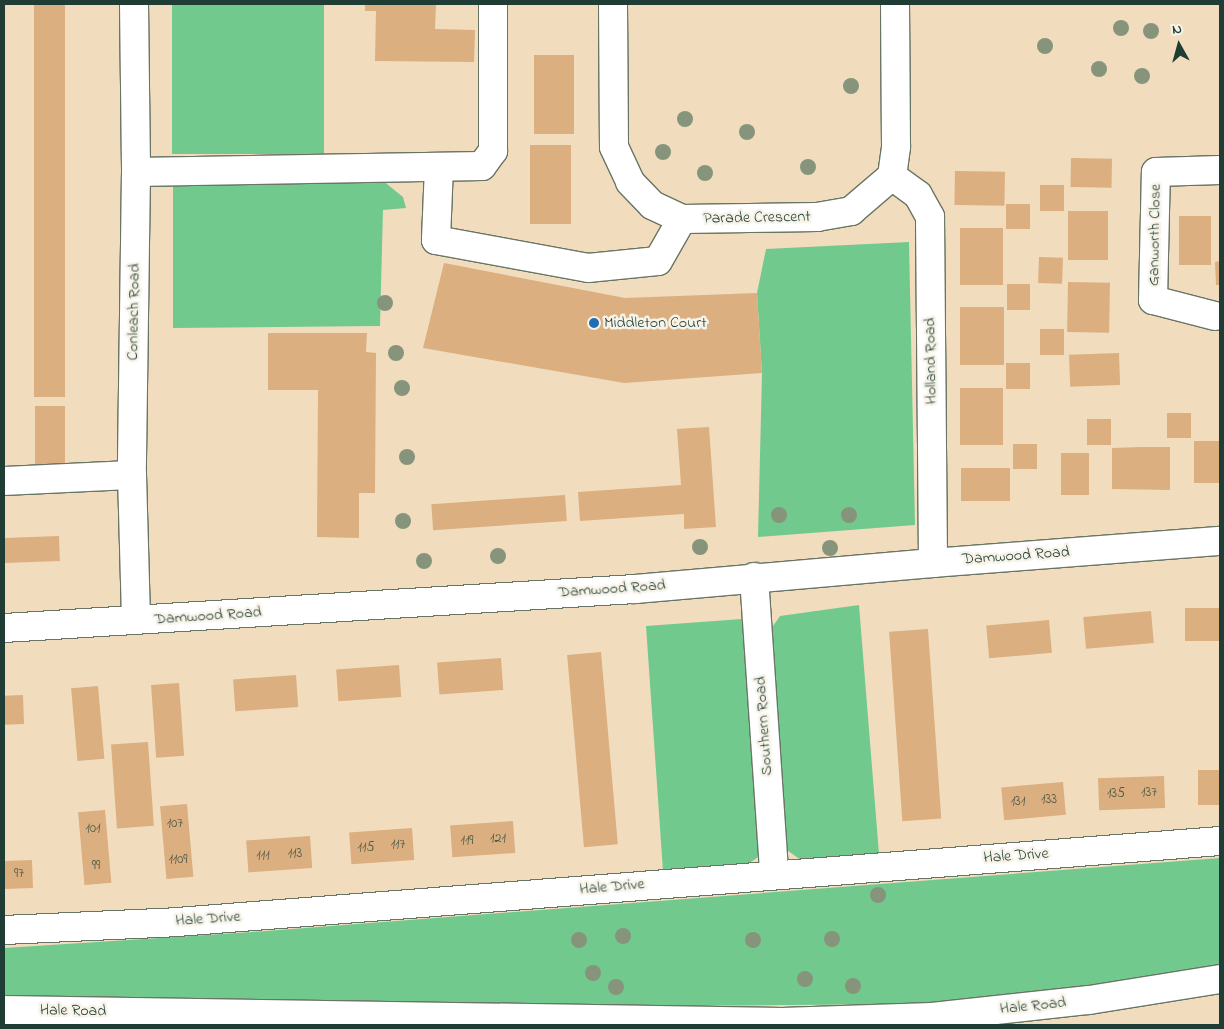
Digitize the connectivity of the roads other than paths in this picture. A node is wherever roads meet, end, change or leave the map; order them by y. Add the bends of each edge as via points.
1 (134, 4) edge
2 (494, 4) edge
3 (613, 4) edge
4 (895, 4) edge
5 (439, 167) junction
6 (1220, 170) edge
7 (136, 172) junction
8 (892, 176) junction
9 (682, 219) junction
10 (1215, 316) dead end
11 (132, 475) junction
12 (4, 481) edge
13 (1220, 541) edge
14 (933, 562) junction
15 (754, 577) junction
16 (136, 620) junction
17 (4, 628) edge
18 (1220, 841) edge
19 (774, 874) junction
20 (4, 930) edge
21 (1220, 979) edge
22 (4, 1010) edge

1 - 7 street, Conleach Road
2 - 5 street via 493,151 482,166
3 - 9 street, Parade Crescent via 614,148 630,182 652,205
4 - 8 street via 896,146
5 - 7 street
5 - 9 street via 436,240 588,268 658,261
6 - 10 street, Ganworth Close via 1156,172 1153,300
7 - 11 street, Conleach Road
8 - 9 street, Parade Crescent via 851,210 834,214
8 - 14 street, Holland Road via 918,195 930,218
11 - 12 street
11 - 16 street, Conleach Road
13 - 14 street, Damwood Road
14 - 15 street, Damwood Road
15 - 16 street, Damwood Road via 634,589
15 - 19 street, Southern Road
16 - 17 street, Damwood Road
18 - 19 street, Hale Drive
19 - 20 street, Hale Drive via 177,922
21 - 22 street, Hale Road via 1089,1000 932,1016 782,1022

